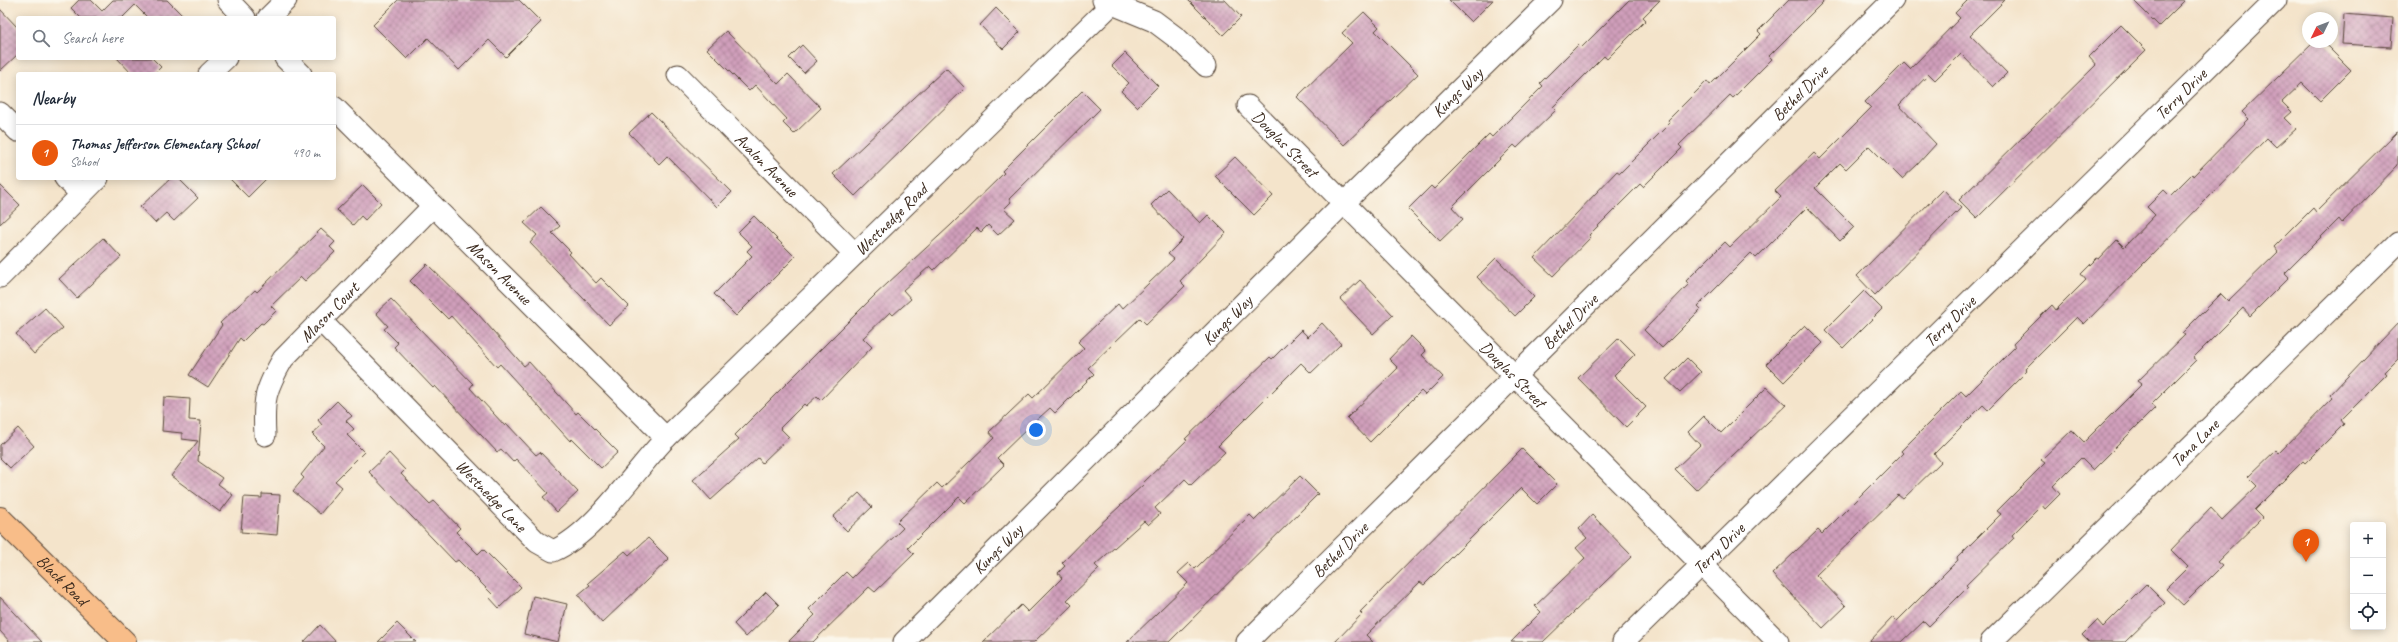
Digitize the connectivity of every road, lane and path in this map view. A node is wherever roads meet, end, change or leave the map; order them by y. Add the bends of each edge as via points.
1 (228, 0) edge
2 (286, 0) edge
3 (1551, 0) edge
4 (1893, 0) edge
5 (2276, 0) edge
6 (1110, 1) edge
7 (243, 16) edge
8 (270, 16) edge
9 (224, 60) edge
10 (287, 60) edge
11 (1206, 66) dead end
12 (211, 72) edge
13 (299, 72) edge
14 (678, 75) dead end
15 (1248, 106) dead end
16 (336, 109) edge
17 (0, 113) edge
18 (16, 129) edge
19 (67, 180) edge
20 (96, 180) edge
21 (81, 194) junction
22 (1344, 203) junction
23 (433, 206) junction
24 (2398, 243) edge
25 (855, 254) junction
26 (0, 277) edge
27 (321, 321) junction
28 (1515, 375) junction
29 (265, 435) dead end
30 (666, 438) junction
31 (0, 518) edge
32 (1701, 564) junction
33 (125, 642) edge
34 (904, 642) edge
35 (1247, 642) edge
36 (1623, 642) edge
37 (1778, 642) edge
38 (1991, 642) edge

1 - 7 street
2 - 8 street
3 - 22 street, Kungs Way
4 - 28 street, Bethel Drive
5 - 32 street, Terry Drive
6 - 11 street via 1154,21 1178,39
6 - 25 street, Westnedge Road
9 - 12 street
10 - 13 street
14 - 25 street, Avalon Avenue
15 - 22 street, Douglas Street
16 - 23 street, Mason Avenue
17 - 18 street
19 - 21 street
20 - 21 street
21 - 26 street
22 - 28 street, Douglas Street
22 - 34 street, Kungs Way
23 - 27 street, Mason Court
23 - 30 street, Mason Avenue
24 - 38 street, Tana Lane
25 - 30 street, Westnedge Road
27 - 29 street, Mason Court via 283,359 268,386 264,412
27 - 30 street, Westnedge Lane via 538,542 553,551 568,544 618,495 644,460
28 - 32 street, Douglas Street
28 - 35 street, Bethel Drive
31 - 33 main road, Black Road
32 - 36 street, Terry Drive
32 - 37 street, Douglas Street

